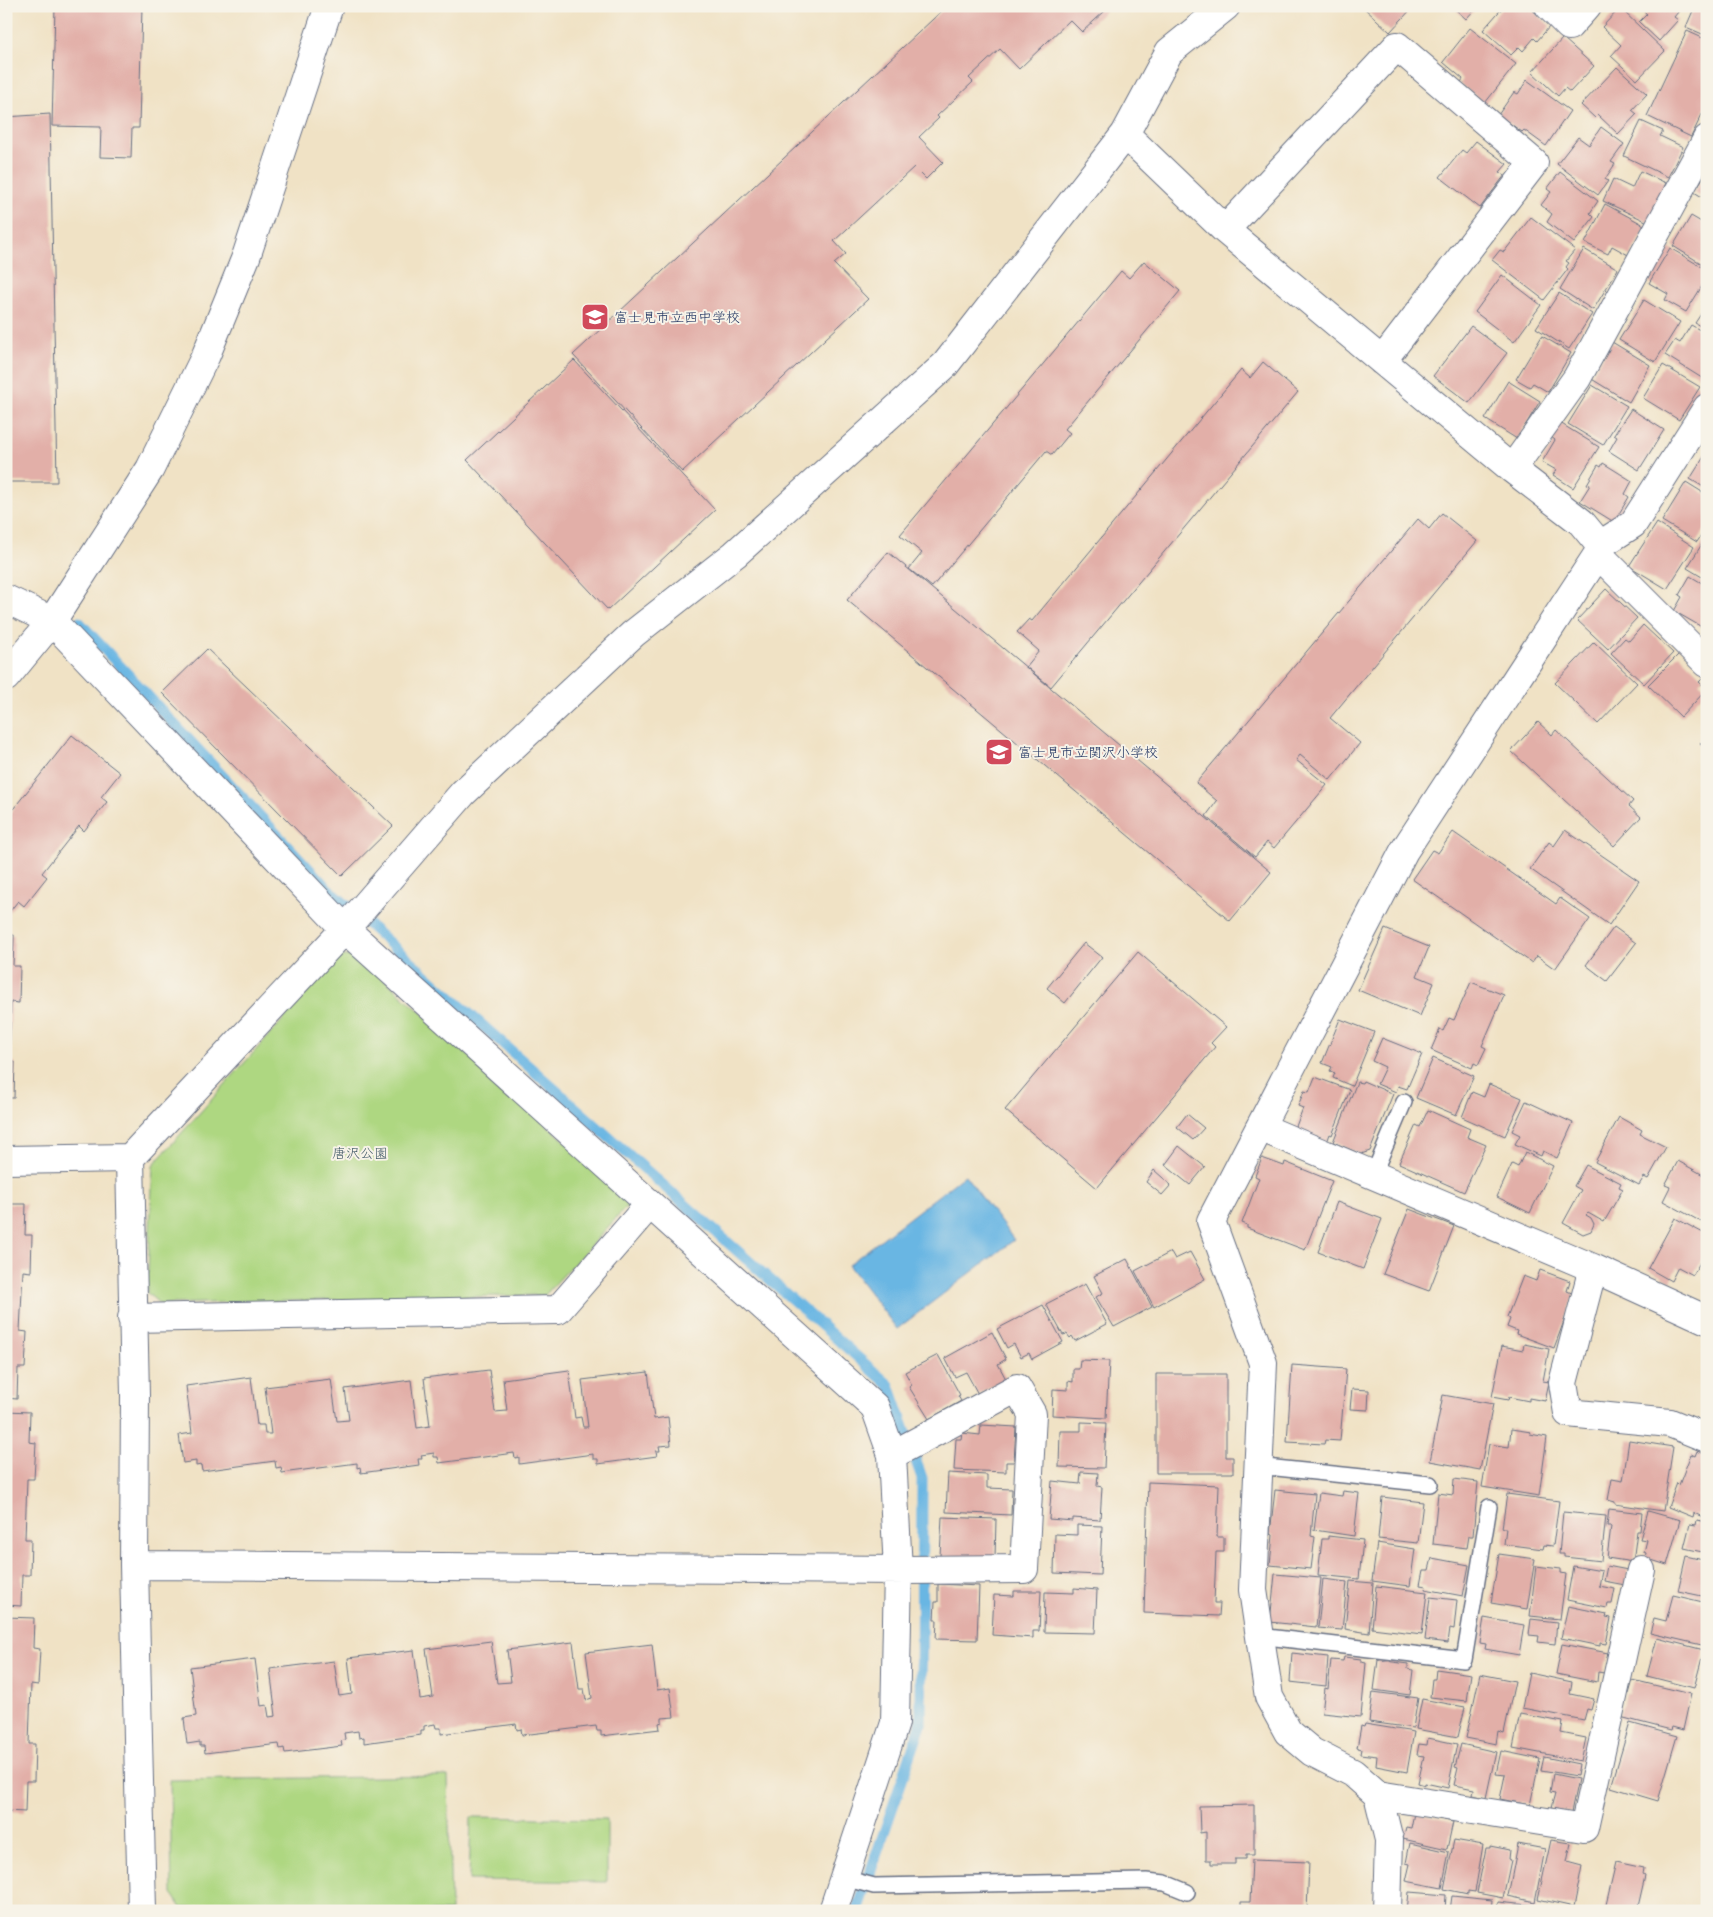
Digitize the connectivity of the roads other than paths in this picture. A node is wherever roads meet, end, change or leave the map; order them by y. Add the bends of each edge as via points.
1 (329, 6) edge
2 (1226, 6) edge
3 (1549, 6) edge
4 (1588, 6) edge
5 (1125, 134) junction
6 (1707, 140) edge
7 (1226, 230) junction
8 (1382, 361) junction
9 (1707, 408) edge
10 (1512, 469) junction
11 (1599, 550) junction
12 (6, 599) edge
13 (52, 621) junction
14 (1707, 663) edge
15 (6, 677) edge
16 (345, 929) junction
17 (1404, 1102) dead end
18 (1260, 1126) junction
19 (130, 1158) junction
20 (6, 1160) edge
21 (1373, 1175) junction
22 (650, 1205) junction
23 (1593, 1268) junction
24 (132, 1318) junction
25 (1707, 1320) edge
26 (1707, 1438) edge
27 (894, 1455) junction
28 (1257, 1466) junction
29 (1430, 1484) dead end
30 (1489, 1506) dead end
31 (134, 1565) junction
32 (902, 1570) junction
33 (1641, 1570) dead end
34 (1259, 1636) junction
35 (1378, 1795) junction
36 (849, 1879) junction
37 (1187, 1892) dead end
38 (142, 1911) edge
39 (833, 1911) edge
40 (1387, 1911) edge

1 - 13 street via 246,257 206,356 150,469
2 - 5 street via 1169,52
3 - 4 street via 1569,26
5 - 7 street
5 - 16 street via 946,365 735,554 633,634 463,794
6 - 10 street via 1577,378
7 - 8 street
7 - 8 street via 1397,46 1534,163
8 - 10 street
9 - 11 street via 1632,524
10 - 11 street via 1581,522
11 - 14 street
11 - 18 street via 1404,851
12 - 13 street
13 - 15 street
13 - 16 street
16 - 19 street
16 - 22 street
17 - 21 lane
18 - 21 street
18 - 28 street via 1211,1221 1263,1363
19 - 20 street
19 - 24 street
21 - 23 street
22 - 24 street via 558,1310
22 - 27 street via 874,1407
23 - 25 street
23 - 26 street via 1563,1383 1568,1413 1670,1423
24 - 31 street
27 - 32 street
27 - 32 street via 1017,1388 1032,1414 1024,1569
28 - 29 lane
28 - 34 street via 1253,1590
30 - 34 lane via 1464,1660
31 - 32 street
31 - 38 street
32 - 36 street via 895,1723
33 - 35 street via 1584,1828
34 - 35 street via 1269,1696 1288,1732 1312,1752 1353,1774
35 - 40 street via 1388,1840
36 - 37 lane via 874,1886 1147,1881 1166,1883
36 - 39 street

